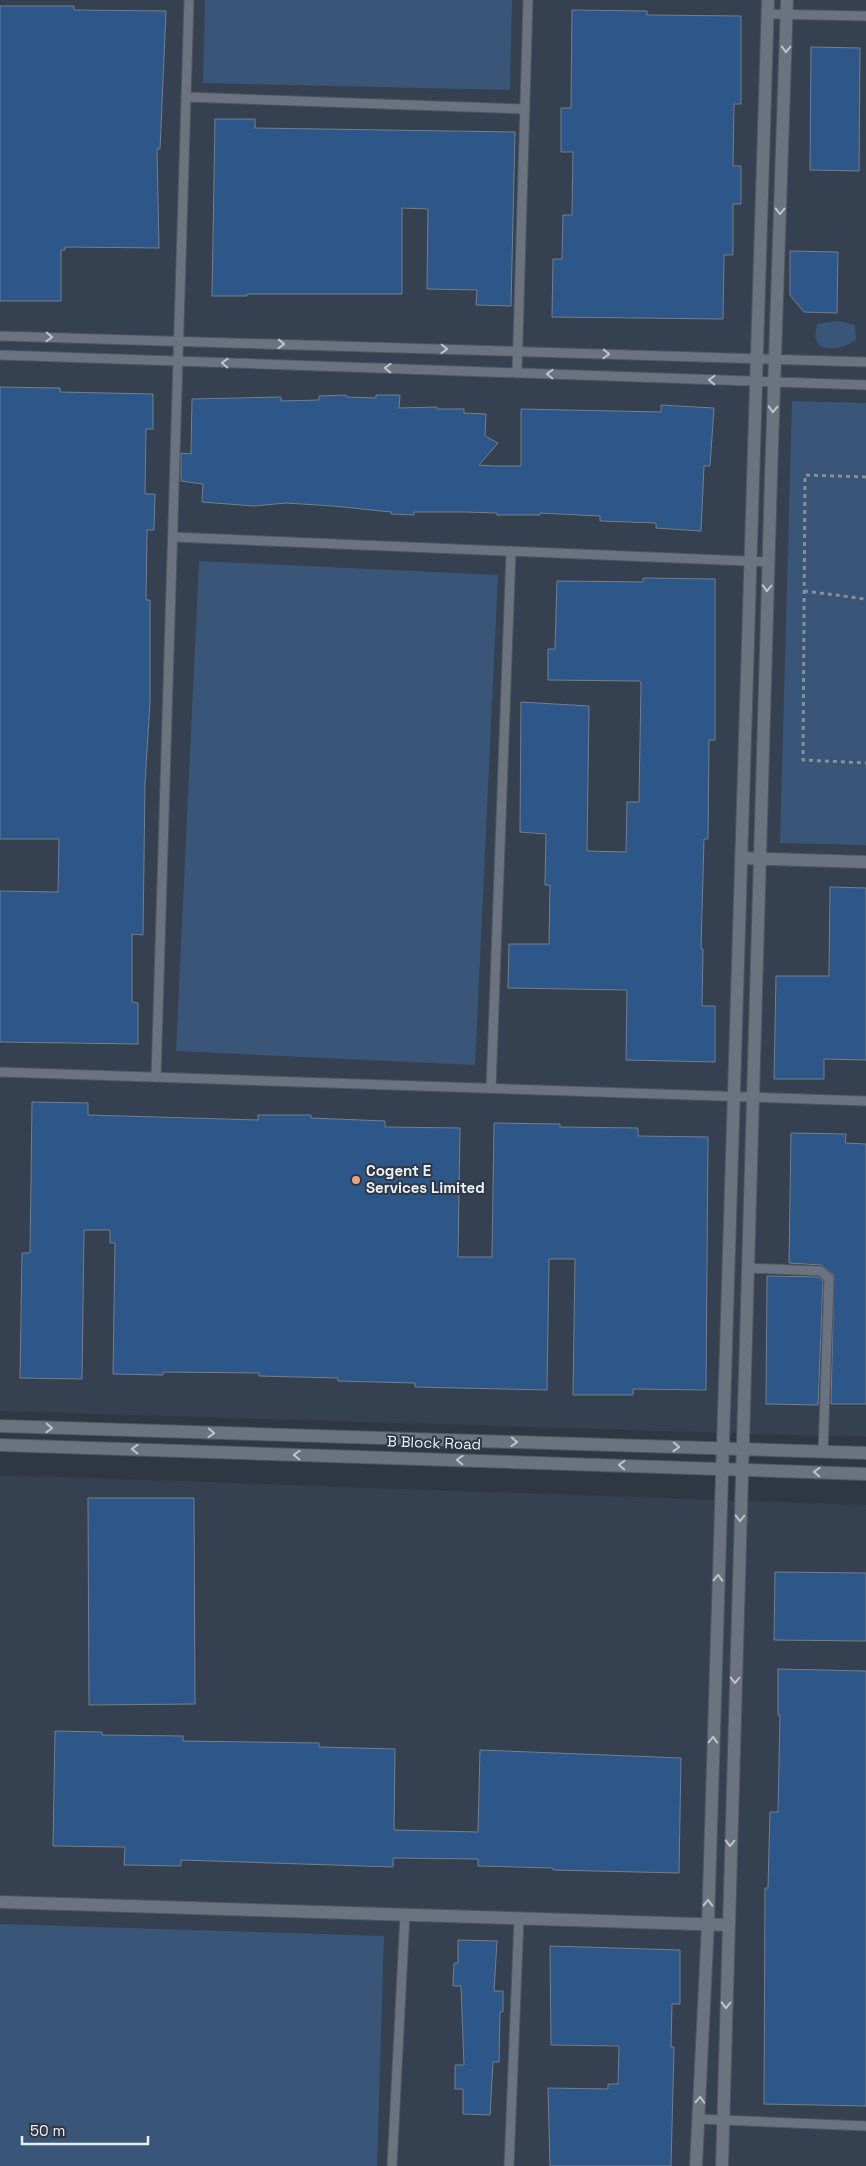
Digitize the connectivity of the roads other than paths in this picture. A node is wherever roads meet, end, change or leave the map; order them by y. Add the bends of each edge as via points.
1 (189, 0) edge
2 (528, 0) edge
3 (768, 0) edge
4 (787, 0) edge
5 (767, 14) junction
6 (787, 14) junction
7 (866, 16) edge
8 (186, 97) junction
9 (525, 109) junction
10 (0, 336) edge
11 (179, 341) junction
12 (518, 351) junction
13 (0, 355) edge
14 (757, 358) junction
15 (775, 359) junction
16 (178, 361) junction
17 (866, 362) edge
18 (517, 373) junction
19 (756, 381) junction
20 (774, 382) junction
21 (866, 385) edge
22 (173, 537) junction
23 (511, 551) junction
24 (750, 562) junction
25 (768, 562) junction
26 (741, 858) junction
27 (759, 858) junction
28 (866, 862) edge
29 (0, 1072) edge
30 (156, 1077) junction
31 (491, 1088) junction
32 (734, 1096) junction
33 (752, 1097) junction
34 (866, 1101) edge
35 (748, 1268) junction
36 (0, 1426) edge
37 (0, 1445) edge
38 (722, 1448) junction
39 (742, 1449) junction
40 (823, 1452) junction
41 (866, 1453) edge
42 (722, 1468) junction
43 (741, 1469) junction
44 (866, 1474) edge
45 (0, 1902) edge
46 (405, 1914) junction
47 (518, 1918) junction
48 (708, 1924) junction
49 (728, 1924) junction
50 (699, 2119) junction
51 (724, 2121) junction
52 (866, 2126) edge
53 (392, 2166) edge
54 (509, 2166) edge
55 (696, 2166) edge
56 (722, 2166) edge

1 - 8 lane
2 - 9 lane
3 - 5 street
4 - 6 street
5 - 6 lane
5 - 14 street
6 - 7 lane
6 -> 15 street
8 - 9 lane
8 - 11 lane
9 - 12 lane
10 -> 11 lane
11 -> 12 lane
11 - 16 lane
12 -> 14 lane
12 - 18 lane
13 - 16 lane
14 - 15 lane
14 - 19 street
15 - 17 lane
15 - 20 street
18 -> 16 lane
16 - 22 lane
19 -> 18 lane
19 - 20 lane
19 - 24 street
20 - 21 lane
20 -> 25 street
22 - 23 lane
22 - 30 lane
23 - 24 lane
23 - 31 lane
24 - 25 lane
24 - 26 street
25 -> 27 street
26 - 27 street
26 - 32 street
27 - 28 street
27 - 33 street
29 - 30 lane
30 - 31 lane
31 - 32 lane
32 - 33 lane
32 - 38 street
33 - 34 lane
33 - 35 street
35 - 39 street
35 - 40 lane via 820,1271 829,1278
36 -> 38 street, B Block Road
42 -> 37 street, B Block Road
38 - 39 street, B Block Road
38 - 42 street
39 - 40 street, B Block Road
39 - 43 street
40 - 41 street, B Block Road
42 - 43 street, B Block Road
48 -> 42 street
44 -> 43 street, B Block Road
43 -> 49 street
45 - 46 street
46 - 47 street
46 - 53 lane
47 - 48 street
47 - 54 lane
48 - 49 street
50 -> 48 street
49 -> 51 street
50 - 51 lane
50 - 55 street
51 - 52 lane
51 - 56 street

